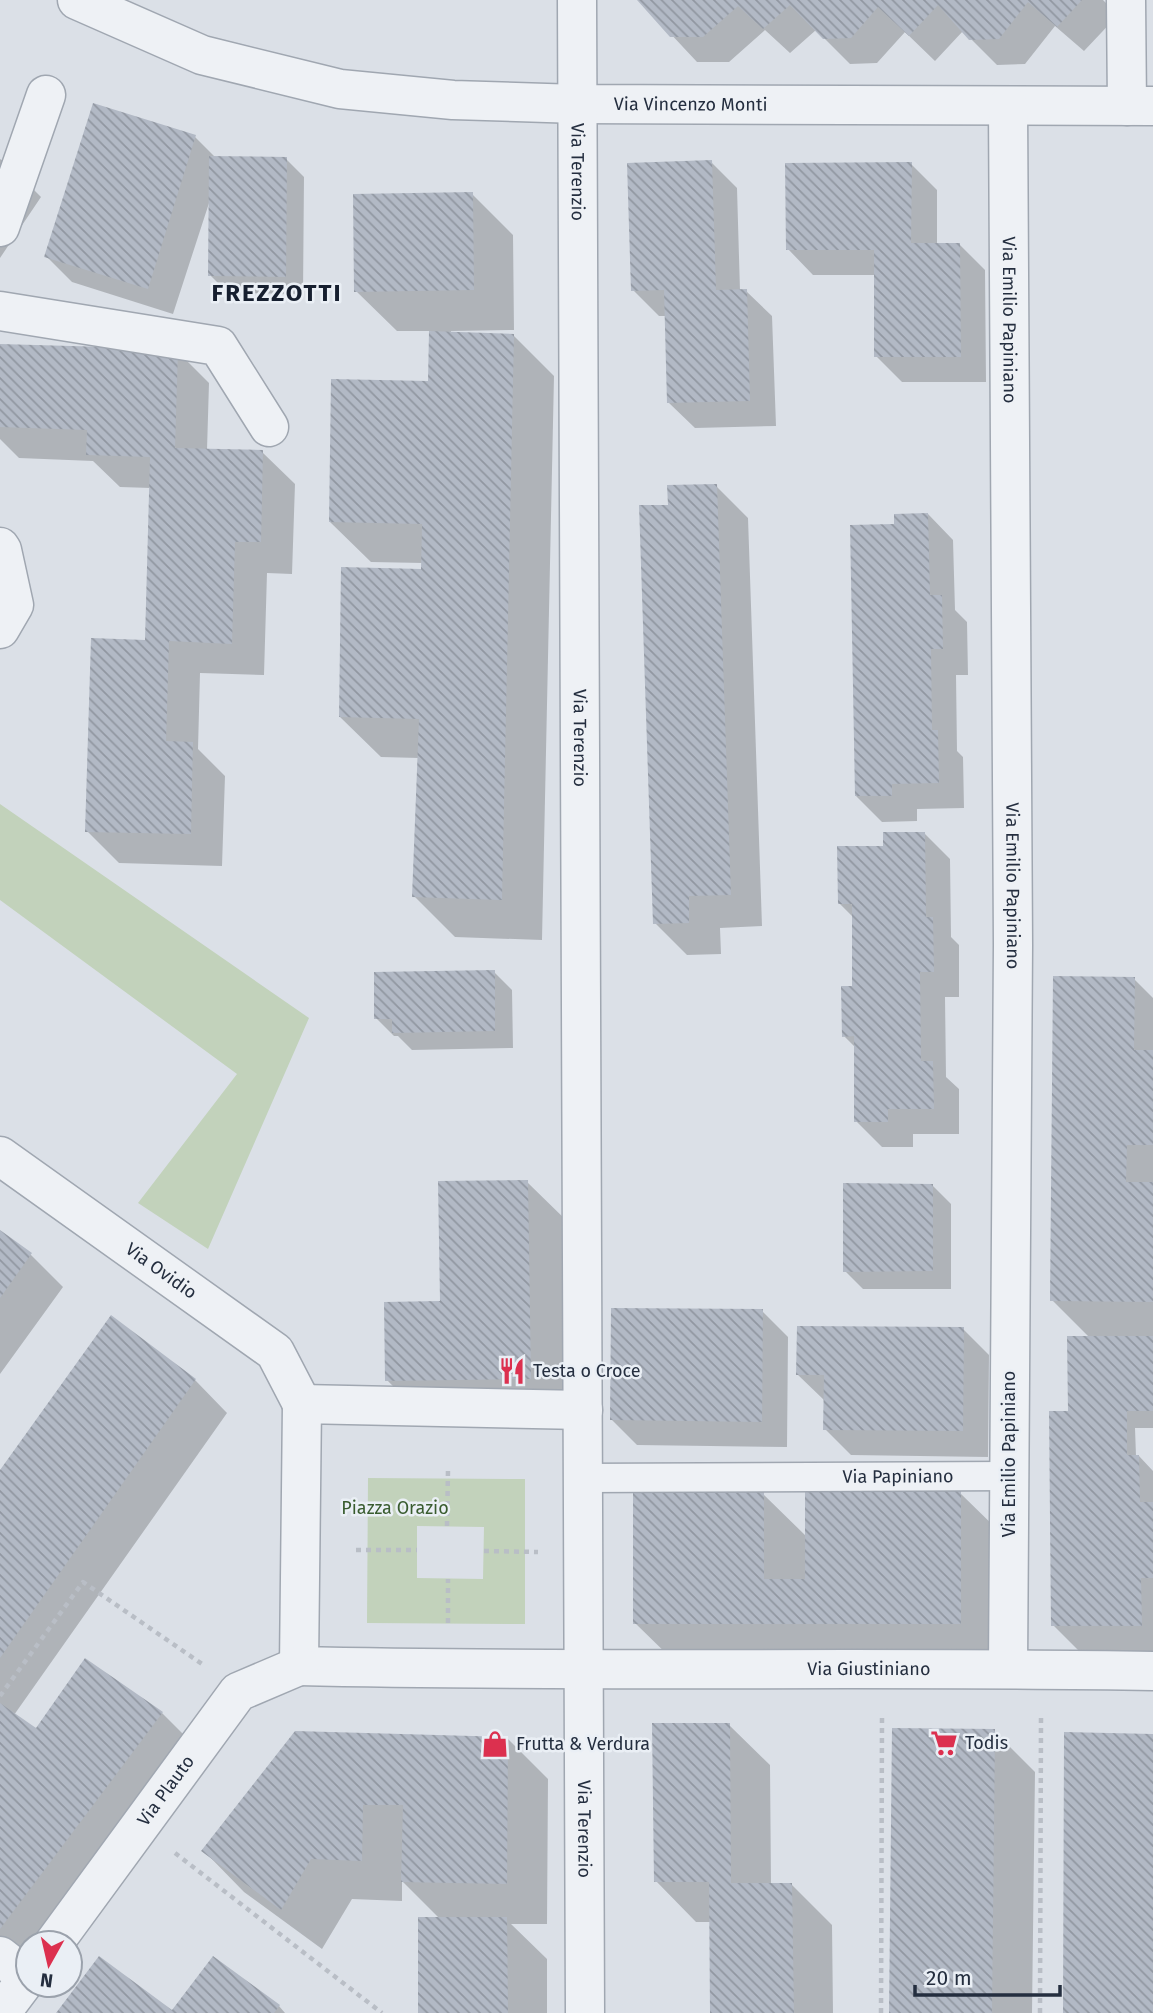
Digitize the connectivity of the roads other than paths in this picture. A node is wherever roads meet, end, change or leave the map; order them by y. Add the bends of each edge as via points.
1 (77, 0) edge
2 (577, 0) edge
3 (1126, 0) edge
4 (46, 95) dead end
5 (578, 104) junction
6 (1008, 106) junction
7 (1140, 106) edge
8 (0, 227) edge
9 (0, 311) edge
10 (269, 427) dead end
11 (0, 547) edge
12 (0, 629) edge
13 (0, 1156) edge
14 (302, 1404) junction
15 (583, 1410) junction
16 (1009, 1476) junction
17 (583, 1478) junction
18 (299, 1667) junction
19 (1008, 1668) junction
20 (584, 1669) junction
21 (1153, 1671) edge
22 (64, 1929) edge
23 (0, 1956) edge
24 (14, 1967) edge
25 (14, 1996) edge
26 (1, 2013) edge
27 (585, 2013) edge

1 - 5 street, Via Vincenzo Monti via 202,55 340,89 453,100
2 - 5 street, Via Terenzio
3 - 7 street
4 - 8 street
5 - 6 street, Via Vincenzo Monti
5 - 15 street, Via Terenzio
6 - 7 street, Via Vincenzo Monti
6 - 16 street, Via Emilio Papiniano via 1013,945
9 - 10 street via 218,346
11 - 12 street via 14,605
13 - 14 street, Via Ovidio via 275,1352
14 - 15 street
14 - 18 street
15 - 17 street, Via Terenzio
16 - 17 lane, Via Papiniano
16 - 19 street, Via Emilio Papiniano
17 - 20 street, Via Terenzio
18 - 20 street
18 - 22 street, Via Plauto via 239,1692
19 - 20 street, Via Giustiniano
19 - 21 street, Via Giustiniano
20 - 27 street, Via Terenzio
23 - 24 street
25 - 26 street

